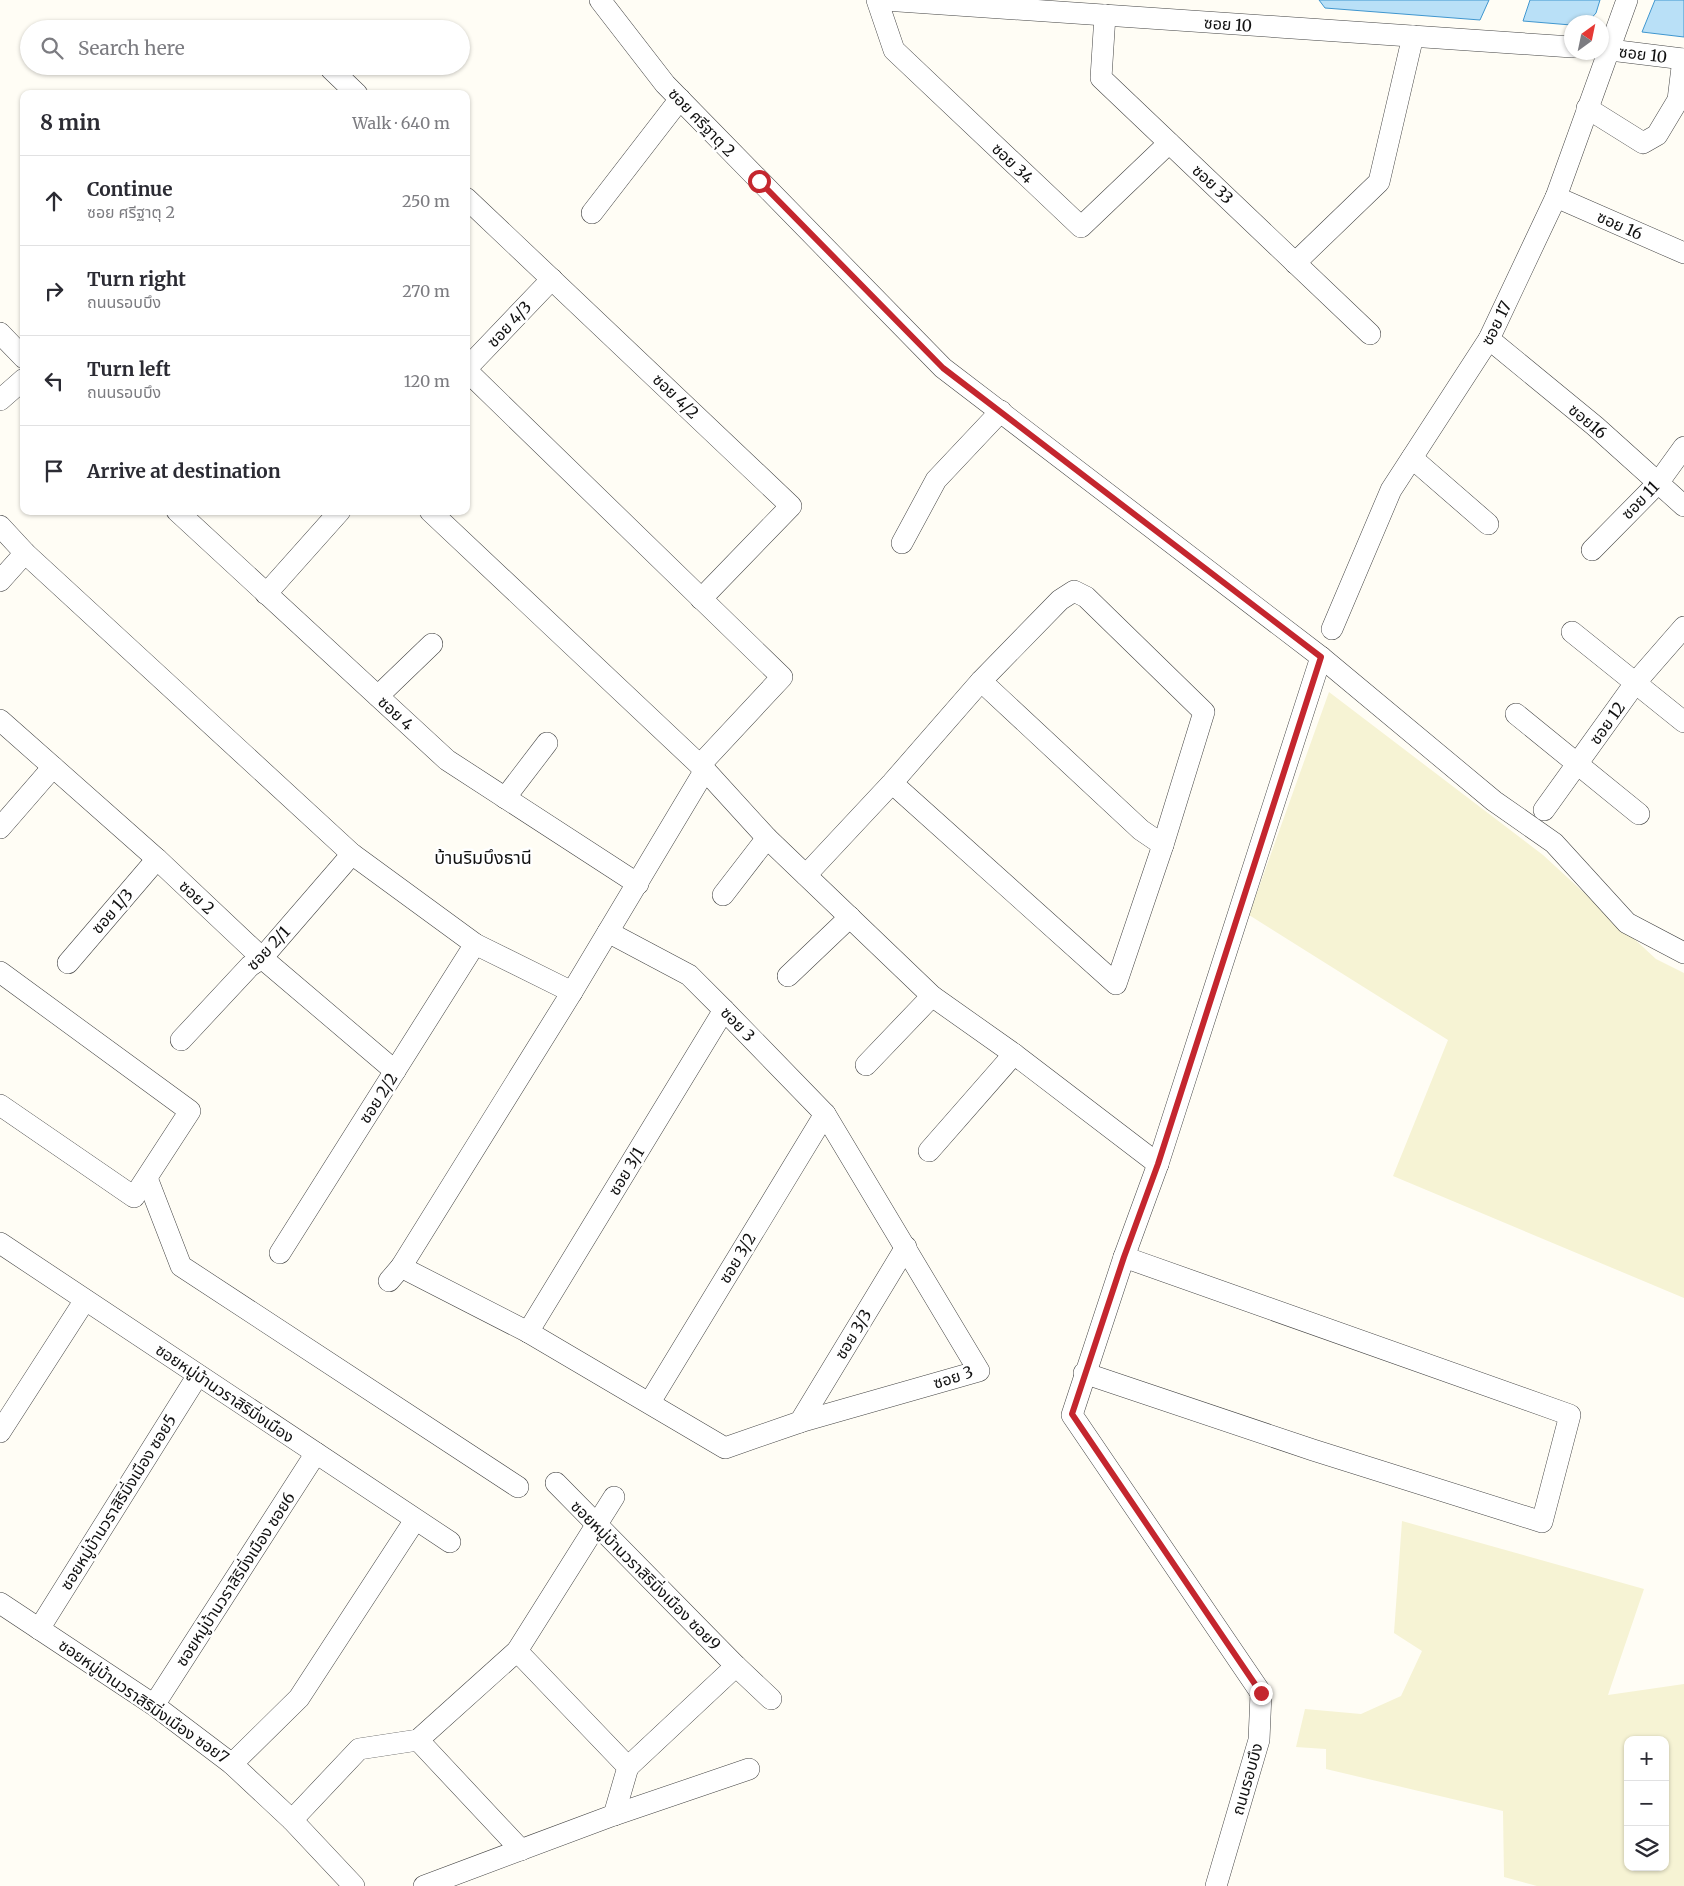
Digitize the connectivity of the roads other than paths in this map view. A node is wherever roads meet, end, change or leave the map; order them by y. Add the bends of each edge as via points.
1 (600, 0) edge
2 (877, 0) edge
3 (884, 0) edge
4 (1627, 0) edge
5 (1106, 15) junction
6 (1413, 36) junction
7 (1609, 41) edge
8 (1564, 46) edge
9 (1609, 50) edge
10 (1684, 59) edge
11 (1602, 60) edge
12 (337, 75) edge
13 (353, 90) edge
14 (680, 99) junction
15 (1586, 108) junction
16 (1169, 143) junction
17 (1556, 197) junction
18 (470, 202) edge
19 (592, 213) dead end
20 (1684, 253) edge
21 (1296, 262) junction
22 (552, 279) junction
23 (0, 333) edge
24 (1370, 334) dead end
25 (1490, 339) junction
26 (20, 354) edge
27 (470, 366) edge
28 (470, 374) edge
29 (20, 384) edge
30 (0, 400) edge
31 (1001, 411) junction
32 (1684, 447) edge
33 (1412, 458) junction
34 (1658, 483) junction
35 (1684, 506) edge
36 (181, 515) edge
37 (336, 515) edge
38 (434, 515) edge
39 (1488, 524) dead end
40 (0, 526) edge
41 (902, 543) dead end
42 (1592, 550) dead end
43 (25, 553) junction
44 (0, 581) edge
45 (266, 594) junction
46 (701, 599) junction
47 (1684, 627) edge
48 (1332, 629) dead end
49 (1572, 632) dead end
50 (432, 644) dead end
51 (1321, 657) junction
52 (981, 681) junction
53 (1636, 682) junction
54 (378, 696) junction
55 (1516, 714) dead end
56 (0, 720) edge
57 (1684, 722) edge
58 (547, 743) dead end
59 (1577, 764) junction
60 (53, 767) junction
61 (703, 768) junction
62 (892, 782) junction
63 (505, 798) junction
64 (1544, 810) dead end
65 (1639, 814) dead end
66 (0, 828) edge
67 (767, 838) junction
68 (1163, 844) junction
69 (352, 854) junction
70 (157, 859) junction
71 (806, 875) junction
72 (638, 884) junction
73 (723, 895) dead end
74 (850, 917) junction
75 (608, 932) junction
76 (475, 944) junction
77 (1684, 953) edge
78 (262, 958) junction
79 (68, 963) dead end
80 (0, 972) edge
81 (788, 976) dead end
82 (572, 992) junction
83 (932, 996) junction
84 (724, 1010) junction
85 (181, 1040) dead end
86 (1014, 1054) junction
87 (866, 1065) dead end
88 (395, 1071) junction
89 (0, 1105) edge
90 (824, 1114) junction
91 (929, 1151) dead end
92 (1158, 1164) junction
93 (147, 1178) junction
94 (0, 1244) edge
95 (906, 1247) junction
96 (280, 1253) dead end
97 (1124, 1257) junction
98 (85, 1300) junction
99 (528, 1332) junction
100 (1084, 1373) junction
101 (198, 1375) junction
102 (650, 1402) junction
103 (800, 1422) junction
104 (0, 1432) edge
105 (316, 1453) junction
106 (556, 1483) dead end
107 (518, 1487) dead end
108 (614, 1497) dead end
109 (415, 1520) junction
110 (596, 1525) junction
111 (450, 1542) dead end
112 (0, 1603) edge
113 (39, 1629) junction
114 (516, 1651) junction
115 (736, 1666) junction
116 (771, 1699) dead end
117 (154, 1705) junction
118 (418, 1740) junction
119 (232, 1764) junction
120 (628, 1767) junction
121 (749, 1769) dead end
122 (614, 1814) junction
123 (292, 1820) junction
124 (521, 1850) junction
125 (354, 1886) edge
126 (424, 1886) edge
127 (1216, 1886) edge

1 - 14 street, ซอย ศรีฐาตุ 2
2 - 16 street, ซอย 34 via 894,50 1081,227
3 - 5 street, ซอย 10
4 - 7 street, ซอย 17
5 - 6 street, ซอย 10
5 - 16 street, ซอย 33 via 1101,78
6 - 8 street, ซอย 10
6 - 21 street via 1379,182
9 - 10 street, ซอย 10
10 - 15 street via 1678,100 1657,136 1642,143
11 - 15 street, ซอย 17
12 - 13 street
14 - 19 street
14 - 31 street, ซอย ศรีฐาตุ 2 via 943,368
15 - 17 street, ซอย 17
16 - 21 street, ซอย 33
17 - 20 street, ซอย 16
17 - 25 street, ซอย 17
18 - 22 street, ซอย 4/2
21 - 24 street, ซอย 33
22 - 27 street, ซอย 4/3
22 - 46 street, ซอย 4/2 via 791,506
23 - 26 street
25 - 33 street, ซอย 17
25 - 34 street, ซอย16
28 - 46 street
29 - 30 street
31 - 41 street via 936,480
31 - 51 street, ซอย ศรีฐาตุ 2
32 - 34 street, ซอย 11
33 - 39 street
33 - 48 street, ซอย 17 via 1391,490
34 - 35 street, ซอย16
34 - 42 street, ซอย 11
36 - 45 street, ซอย 4
37 - 45 street
38 - 61 street
40 - 43 street
43 - 44 street
43 - 69 street
45 - 54 street, ซอย 4
46 - 61 street via 782,677
47 - 53 street, ซอย 12
49 - 53 street
50 - 54 street
51 - 77 street, ซอย ศรีฐาตุ 2 via 1494,801 1554,842 1627,923
51 - 92 street, ถนนรอบบึง
52 - 62 street
52 - 68 street via 1141,830
52 - 68 street via 1060,600 1074,591 1086,597 1204,712
53 - 57 street
53 - 59 street, ซอย 12
54 - 63 street, ซอย 4 via 446,760
55 - 59 street
56 - 60 street, ซอย 2
58 - 63 street
59 - 64 street, ซอย 12
59 - 65 street
60 - 66 street
60 - 70 street, ซอย 2
61 - 67 street
61 - 72 street
62 - 68 street via 1116,984
62 - 71 street
63 - 72 street, ซอย 4
67 - 71 street
67 - 73 street
69 - 76 street
69 - 78 street, ซอย 2/1
70 - 78 street, ซอย 2
70 - 79 street, ซอย 1/3
71 - 74 street
72 - 75 street
74 - 81 street
74 - 83 street
75 - 82 street
75 - 84 street, ซอย 3 via 689,975
76 - 82 street
76 - 88 street, ซอย 2/2
78 - 85 street, ซอย 2/1 via 250,966
78 - 88 street, ซอย 2
80 - 93 street via 190,1111
82 - 99 street, ซอย 3 via 395,1274
83 - 86 street
83 - 87 street
84 - 90 street, ซอย 3
84 - 99 street, ซอย 3/1
86 - 91 street
86 - 92 street
88 - 96 street, ซอย 2/2
89 - 93 street via 134,1198
90 - 95 street, ซอย 3
90 - 102 street, ซอย 3/2
92 - 97 street, ถนนรอบบึง
93 - 107 street via 181,1266
94 - 98 street, ซอยหมู่บ้านวราสิริมิ่งเมือง
95 - 103 street, ซอย 3/3
95 - 103 street, ซอย 3 via 979,1371
97 - 100 street, ถนนรอบบึง
97 - 100 street via 1570,1415 1542,1522
98 - 101 street, ซอยหมู่บ้านวราสิริมิ่งเมือง
98 - 104 street
99 - 102 street, ซอย 3
100 - 127 street, ถนนรอบบึง via 1072,1414 1261,1693 1259,1740
101 - 105 street, ซอยหมู่บ้านวราสิริมิ่งเมือง
101 - 113 street, ซอยหมู่บ้านวราสิริมิ่งเมือง ซอย5
102 - 103 street, ซอย 3 via 725,1448
105 - 109 street, ซอยหมู่บ้านวราสิริมิ่งเมือง
105 - 117 street, ซอยหมู่บ้านวราสิริมิ่งเมือง ซอย6
106 - 110 street, ซอยหมู่บ้านวราสิริมิ่งเมือง ซอย9
108 - 110 street
109 - 111 street, ซอยหมู่บ้านวราสิริมิ่งเมือง
109 - 119 street, ซอยหมู่บ้านวราสิริมิ่งเมือง ซอย7 via 300,1698
110 - 114 street
110 - 115 street, ซอยหมู่บ้านวราสิริมิ่งเมือง ซอย9
112 - 113 street, ซอยหมู่บ้านวราสิริมิ่งเมือง ซอย7
113 - 117 street, ซอยหมู่บ้านวราสิริมิ่งเมือง ซอย7
114 - 118 street
114 - 120 street
115 - 116 street, ซอยหมู่บ้านวราสิริมิ่งเมือง ซอย9
115 - 120 street
117 - 119 street, ซอยหมู่บ้านวราสิริมิ่งเมือง ซอย7
118 - 123 street via 358,1749
118 - 124 street
119 - 123 street
120 - 122 street
121 - 122 street
122 - 124 street
123 - 125 street
124 - 126 street

